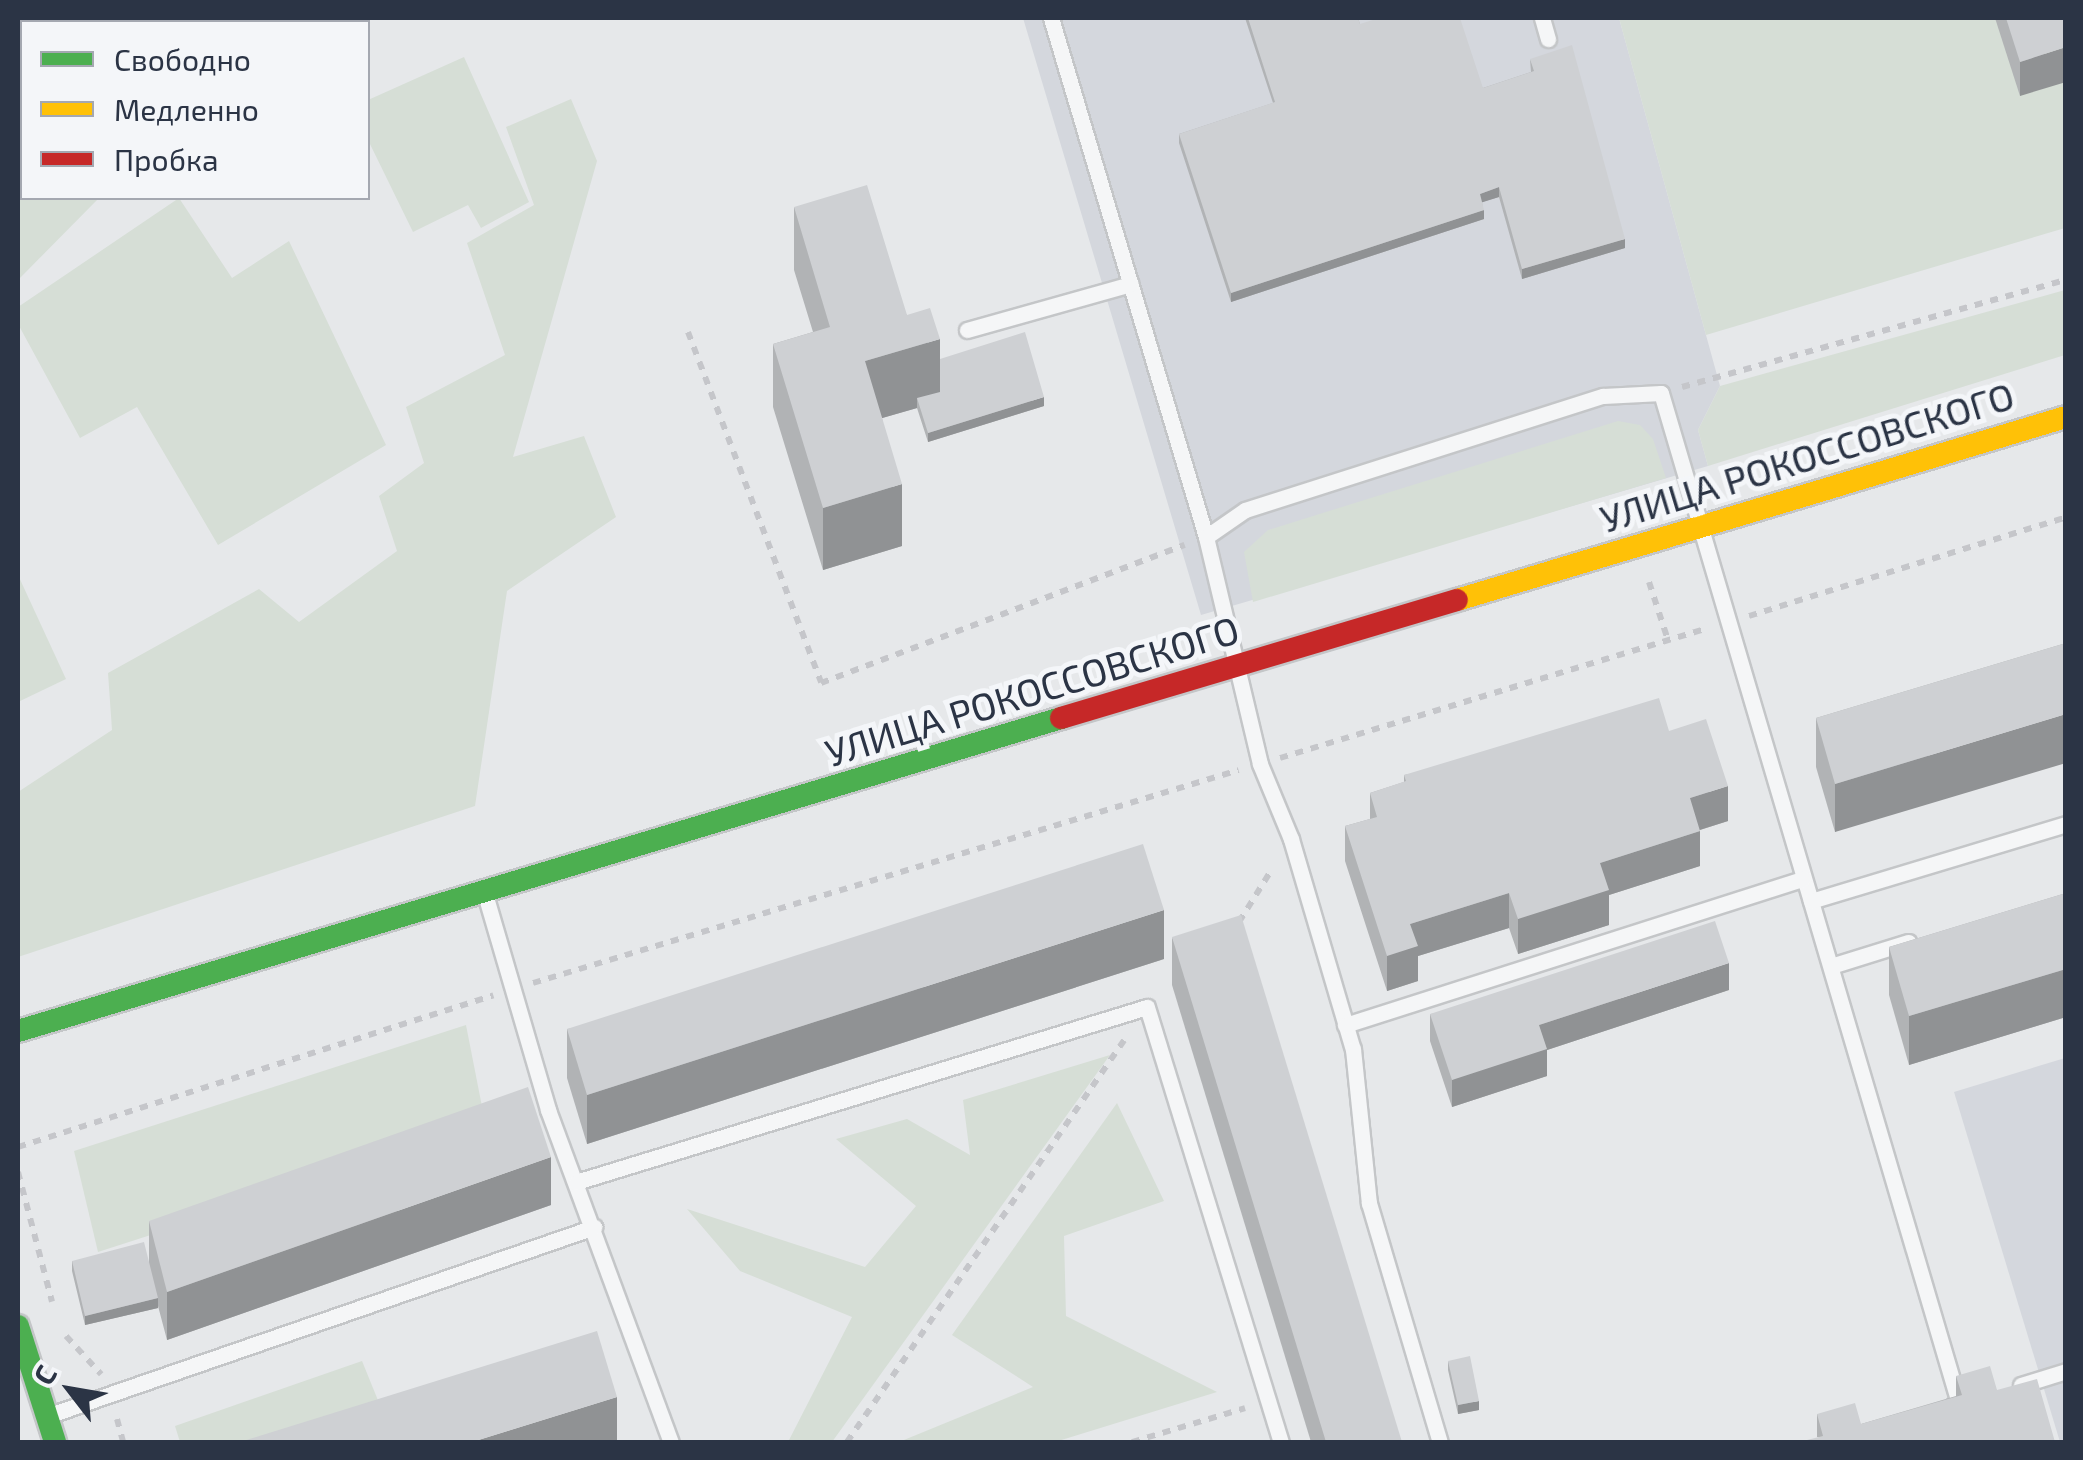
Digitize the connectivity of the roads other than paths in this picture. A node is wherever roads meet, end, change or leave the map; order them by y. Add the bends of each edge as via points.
1 (1052, 18) edge
2 (1542, 18) edge
3 (1548, 38) dead end
4 (1131, 284) junction
5 (966, 330) dead end
6 (2066, 417) edge
7 (1699, 525) junction
8 (1206, 537) junction
9 (1236, 667) junction
10 (2066, 824) edge
11 (1803, 879) junction
12 (484, 890) junction
13 (1812, 901) junction
14 (1921, 938) edge
15 (1831, 966) junction
16 (1345, 1024) junction
17 (18, 1031) edge
18 (576, 1182) junction
19 (594, 1226) junction
20 (18, 1326) edge
21 (2066, 1371) edge
22 (1995, 1392) edge
23 (1977, 1398) edge
24 (1959, 1403) junction
25 (1942, 1408) edge
26 (47, 1416) junction
27 (55, 1442) edge
28 (670, 1442) edge
29 (1281, 1442) edge
30 (1440, 1442) edge

1 - 4 lane
2 - 3 lane
4 - 5 lane
4 - 8 lane
6 - 7 street, УЛИЦА РОКОССОВСКОГО
7 - 8 lane via 1661,393 1584,402 1245,510
7 - 9 street, УЛИЦА РОКОССОВСКОГО
7 - 11 lane
8 - 9 lane
9 - 12 street, УЛИЦА РОКОССОВСКОГО
9 - 16 lane via 1260,764 1291,839
10 - 13 lane
11 - 13 lane
11 - 16 lane
12 - 17 street, УЛИЦА РОКОССОВСКОГО
12 - 18 lane
13 - 15 lane
14 - 15 lane
15 - 24 lane
16 - 30 lane via 1370,1204
18 - 19 lane
18 - 29 lane via 1147,1007
19 - 26 lane
19 - 28 lane
20 - 26 street
21 - 22 lane
23 - 24 lane
24 - 25 lane
26 - 27 street

